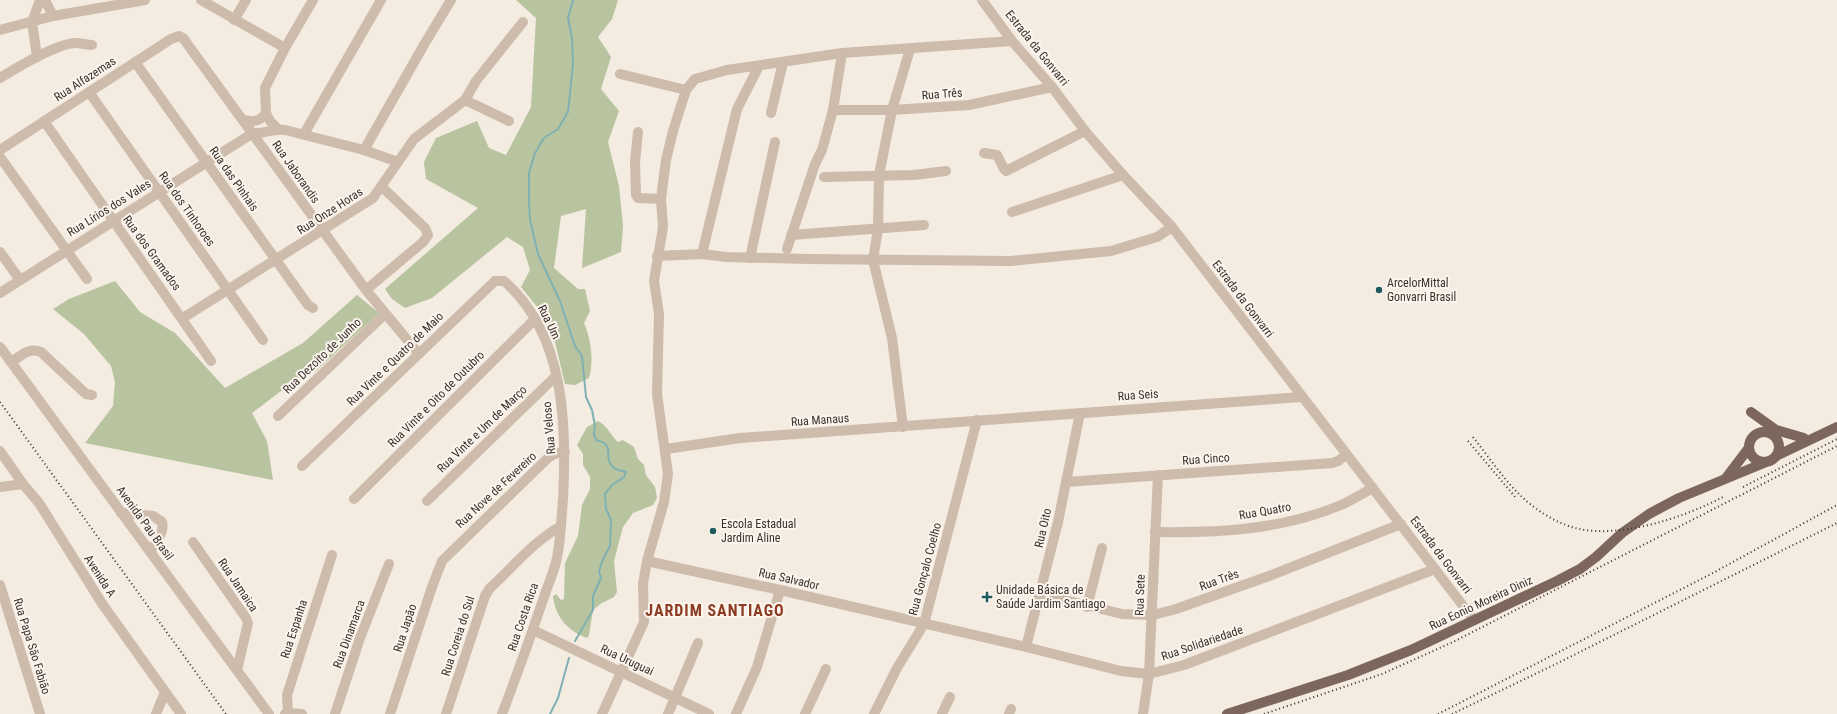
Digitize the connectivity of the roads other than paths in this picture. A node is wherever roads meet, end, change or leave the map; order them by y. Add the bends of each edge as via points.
1 (40, 0) edge
2 (45, 0) edge
3 (145, 0) edge
4 (201, 0) edge
5 (246, 0) edge
6 (313, 0) edge
7 (381, 0) edge
8 (451, 0) edge
9 (982, 0) edge
10 (129, 1) edge
11 (111, 3) edge
12 (53, 16) junction
13 (234, 20) junction
14 (32, 22) junction
15 (523, 22) dead end
16 (0, 30) edge
17 (185, 40) joint
18 (1012, 41) junction
19 (92, 45) dead end
20 (285, 48) junction
21 (910, 49) junction
22 (842, 53) junction
23 (38, 57) junction
24 (135, 62) junction
25 (783, 62) junction
26 (759, 66) junction
27 (620, 74) dead end
28 (0, 78) edge
29 (1052, 87) junction
30 (686, 90) junction
31 (89, 92) junction
32 (464, 100) junction
33 (833, 110) junction
34 (892, 110) junction
35 (266, 113) junction
36 (771, 113) dead end
37 (243, 120) junction
38 (44, 121) junction
39 (509, 121) dead end
40 (277, 128) junction
41 (1085, 131) junction
42 (638, 132) dead end
43 (253, 133) junction
44 (304, 134) junction
45 (775, 142) dead end
46 (0, 150) edge
47 (364, 150) junction
48 (984, 152) dead end
49 (0, 157) edge
50 (206, 162) junction
51 (398, 162) junction
52 (946, 171) dead end
53 (879, 175) junction
54 (1123, 175) junction
55 (824, 177) dead end
56 (382, 187) junction
57 (159, 192) junction
58 (661, 199) junction
59 (1012, 212) dead end
60 (113, 220) junction
61 (924, 225) dead end
62 (1172, 227) junction
63 (878, 229) junction
64 (322, 231) junction
65 (791, 235) junction
66 (787, 249) dead end
67 (67, 250) junction
68 (0, 252) edge
69 (702, 254) junction
70 (657, 256) junction
71 (750, 258) junction
72 (276, 260) junction
73 (874, 260) junction
74 (87, 279) dead end
75 (20, 280) junction
76 (508, 286) joint
77 (228, 290) junction
78 (366, 290) junction
79 (0, 293) edge
80 (313, 308) dead end
81 (385, 314) junction
82 (183, 318) junction
83 (536, 318) junction
84 (263, 340) dead end
85 (0, 347) edge
86 (419, 354) junction
87 (212, 361) dead end
88 (11, 362) junction
89 (556, 376) junction
90 (92, 395) dead end
91 (1302, 397) junction
92 (1751, 412) dead end
93 (1080, 413) junction
94 (278, 416) dead end
95 (977, 420) junction
96 (903, 427) junction
97 (1837, 427) edge
98 (1774, 436) junction
99 (1817, 436) junction
100 (1804, 438) junction
101 (666, 448) junction
102 (1748, 449) junction
103 (0, 451) edge
104 (565, 452) junction
105 (1346, 455) junction
106 (1776, 456) junction
107 (1764, 463) junction
108 (302, 466) dead end
109 (1158, 476) junction
110 (1726, 478) junction
111 (1066, 482) junction
112 (23, 484) junction
113 (0, 487) edge
114 (1373, 488) junction
115 (354, 499) dead end
116 (427, 501) dead end
117 (121, 513) junction
118 (1400, 524) junction
119 (561, 526) junction
120 (1155, 532) junction
121 (192, 542) dead end
122 (1102, 548) dead end
123 (150, 552) junction
124 (449, 553) joint
125 (332, 555) dead end
126 (647, 561) junction
127 (389, 564) dead end
128 (1435, 569) junction
129 (0, 585) edge
130 (780, 590) junction
131 (1040, 594) junction
132 (1087, 607) junction
133 (1153, 615) junction
134 (1474, 620) junction
135 (924, 624) junction
136 (533, 630) junction
137 (698, 643) dead end
138 (1026, 647) junction
139 (826, 669) dead end
140 (237, 670) junction
141 (622, 672) junction
142 (1149, 674) junction
143 (165, 692) junction
144 (950, 696) dead end
145 (676, 697) junction
146 (42, 713) edge
147 (286, 713) edge
148 (156, 714) edge
149 (182, 714) edge
150 (269, 714) edge
151 (302, 714) edge
152 (335, 714) edge
153 (390, 714) edge
154 (446, 714) edge
155 (502, 714) edge
156 (602, 714) edge
157 (668, 714) edge
158 (709, 714) edge
159 (736, 714) edge
160 (804, 714) edge
161 (874, 714) edge
162 (942, 714) edge
163 (1143, 714) edge
164 (1227, 714) edge

1 - 14 street
2 - 12 street
3 - 10 street
4 - 13 street
5 - 13 street
6 - 20 street
7 - 44 street
8 - 47 street
9 - 18 street, Estrada da Gonvarri
10 - 11 street
11 - 12 street
12 - 14 street
13 - 20 street
14 - 16 street
14 - 23 street
15 - 32 street, Rua Onze Horas
17 - 24 street, Rua Alfazemas via 179,36 171,39
17 - 37 street, Rua Jaborandis
18 - 21 street
18 - 29 street, Estrada da Gonvarri
19 - 23 street via 75,43
20 - 35 street via 265,88
21 - 22 street
21 - 34 street
22 - 25 street
22 - 33 street
23 - 28 street
24 - 31 street, Rua Alfazemas
24 - 50 street, Rua das Pinhais
25 - 26 street
25 - 36 street
26 - 30 street via 703,76 695,79
26 - 69 street via 737,109
27 - 30 street
29 - 34 street, Rua Três via 969,105
29 - 41 street, Estrada da Gonvarri
30 - 58 street via 666,160
31 - 38 street, Rua Alfazemas
31 - 57 street, Rua dos Tinhoroes
32 - 39 street
32 - 51 street, Rua Onze Horas via 414,139
33 - 34 street, Rua Três
33 - 65 street via 822,150
34 - 53 street
35 - 37 street via 257,121
35 - 40 street
37 - 43 street, Rua Jaborandis
38 - 46 street, Rua Alfazemas
38 - 60 street, Rua dos Gramados
40 - 43 street via 263,134
40 - 44 street
41 - 48 street via 1006,171 997,155
41 - 54 street, Estrada da Gonvarri
42 - 58 street via 635,162 636,196
43 - 50 street, Rua Lírios dos Vales
43 - 64 street, Rua Jaborandis
44 - 47 street
45 - 71 street
47 - 51 street
49 - 67 street
50 - 57 street, Rua Lírios dos Vales
50 - 72 street, Rua das Pinhais
51 - 56 street, Rua Onze Horas
52 - 53 street via 914,175
53 - 55 street
53 - 63 street
54 - 59 street
54 - 62 street, Estrada da Gonvarri
56 - 64 street, Rua Onze Horas via 368,202
56 - 78 street via 425,228 428,235
57 - 60 street, Rua Lírios dos Vales
57 - 77 street, Rua dos Tinhoroes
58 - 70 street via 663,227
60 - 67 street, Rua Lírios dos Vales
60 - 82 street, Rua dos Gramados
61 - 63 street
62 - 73 street via 1157,237 1111,251 1011,260
62 - 91 street, Estrada da Gonvarri
63 - 65 street
63 - 73 street
64 - 72 street, Rua Onze Horas
64 - 78 street, Rua Jaborandis
65 - 66 street
67 - 74 street
67 - 75 street, Rua Lírios dos Vales
68 - 75 street
69 - 70 street
69 - 71 street
70 - 101 street via 654,281 659,314 657,394 661,431
71 - 73 street
72 - 77 street, Rua Onze Horas
72 - 80 street, Rua das Pinhais via 308,305
73 - 96 street via 892,338
75 - 79 street, Rua Lírios dos Vales
76 - 83 street, Rua Um
76 - 86 street, Rua Vinte e Quatro de Maio via 501,280 495,281
77 - 82 street, Rua Onze Horas
77 - 84 street, Rua dos Tinhoroes
78 - 81 street, Rua Jaborandis
81 - 86 street, Rua Jaborandis
81 - 94 street, Rua Dezoito de Junho
82 - 87 street, Rua dos Gramados
83 - 89 street, Rua Um
83 - 115 street, Rua Vinte e Oito de Outubro
85 - 88 street, Avenida Pau Brasil
86 - 108 street, Rua Vinte e Quatro de Maio
88 - 90 street via 29,350 41,352 86,394
88 - 117 street, Avenida Pau Brasil
89 - 104 street, Rua Veloso via 563,412
89 - 116 street, Rua Vinte e Um de Março
91 - 93 street, Rua Seis
91 - 105 street, Estrada da Gonvarri
92 - 100 main road via 1776,430
93 - 95 street, Rua Seis
93 - 111 street, Rua Oito
95 - 96 street, Rua Manaus
95 - 135 street, Rua Gonçalo Coelho
96 - 101 street, Rua Manaus via 740,438
97 - 99 main road
98 - 100 main road via 1792,441
98 - 102 main road via 1763,432 1756,434
98 - 106 main road via 1779,450
99 - 100 main road
99 - 106 main road
101 - 126 street via 668,474 664,502
102 - 107 main road via 1756,461
102 - 110 main road, Rua Eonio Moreira Diniz
103 - 112 street, Avenida A
104 - 119 street, Rua Veloso
104 - 124 street, Rua Nove de Fevereiro via 550,457
105 - 109 street, Rua Cinco via 1332,463
105 - 114 street, Estrada da Gonvarri
106 - 107 main road via 1771,462
107 - 110 main road, Rua Eonio Moreira Diniz
109 - 111 street, Rua Cinco
109 - 120 street, Rua Sete
110 - 134 main road, Rua Eonio Moreira Diniz via 1649,514 1580,569
111 - 131 street, Rua Oito
112 - 113 street
112 - 143 street, Avenida A via 39,503 103,605
114 - 118 street, Estrada da Gonvarri
114 - 120 street, Rua Quatro via 1341,505 1259,528
117 - 123 street, Avenida Pau Brasil
117 - 123 street via 153,516 162,522 162,533
118 - 128 street, Estrada da Gonvarri
118 - 133 street, Rua Três via 1269,576
119 - 136 street, Rua Costa Rica via 556,563
119 - 154 street, Rua Coreia do Sul via 541,540 490,588 485,596
120 - 133 street, Rua Sete
121 - 140 street, Rua Jamaica via 246,618 248,624
122 - 132 street
123 - 140 street, Avenida Pau Brasil
124 - 153 street, Rua Japão via 438,569
125 - 147 street, Rua Espanha via 287,695
126 - 130 street, Rua Salvador
126 - 141 street via 643,584 644,622
127 - 152 street, Rua Dinamarca via 360,638
128 - 134 street, Estrada da Gonvarri
128 - 142 street, Rua Solidariedade via 1184,665
129 - 146 street, Rua Papa São Fabião
130 - 135 street, Rua Salvador
130 - 159 street via 757,667
131 - 132 street, Rua Três
131 - 138 street, Rua Oito
132 - 133 street, Rua Três via 1122,614
133 - 142 street, Rua Sete
134 - 164 main road, Rua Eonio Moreira Diniz via 1411,650 1348,675
135 - 138 street, Rua Solidariedade
135 - 161 street, Rua Gonçalo Coelho via 897,668
136 - 141 street, Rua Uruguai
136 - 155 street, Rua Costa Rica
137 - 145 street
138 - 142 street, Rua Solidariedade via 1121,671
139 - 160 street
140 - 150 street, Avenida Pau Brasil
141 - 145 street, Rua Uruguai
141 - 156 street
142 - 163 street, Rua Sete
143 - 148 street
143 - 149 street, Avenida A
144 - 162 street
145 - 157 street
145 - 158 street, Rua Uruguai
147 - 151 street

